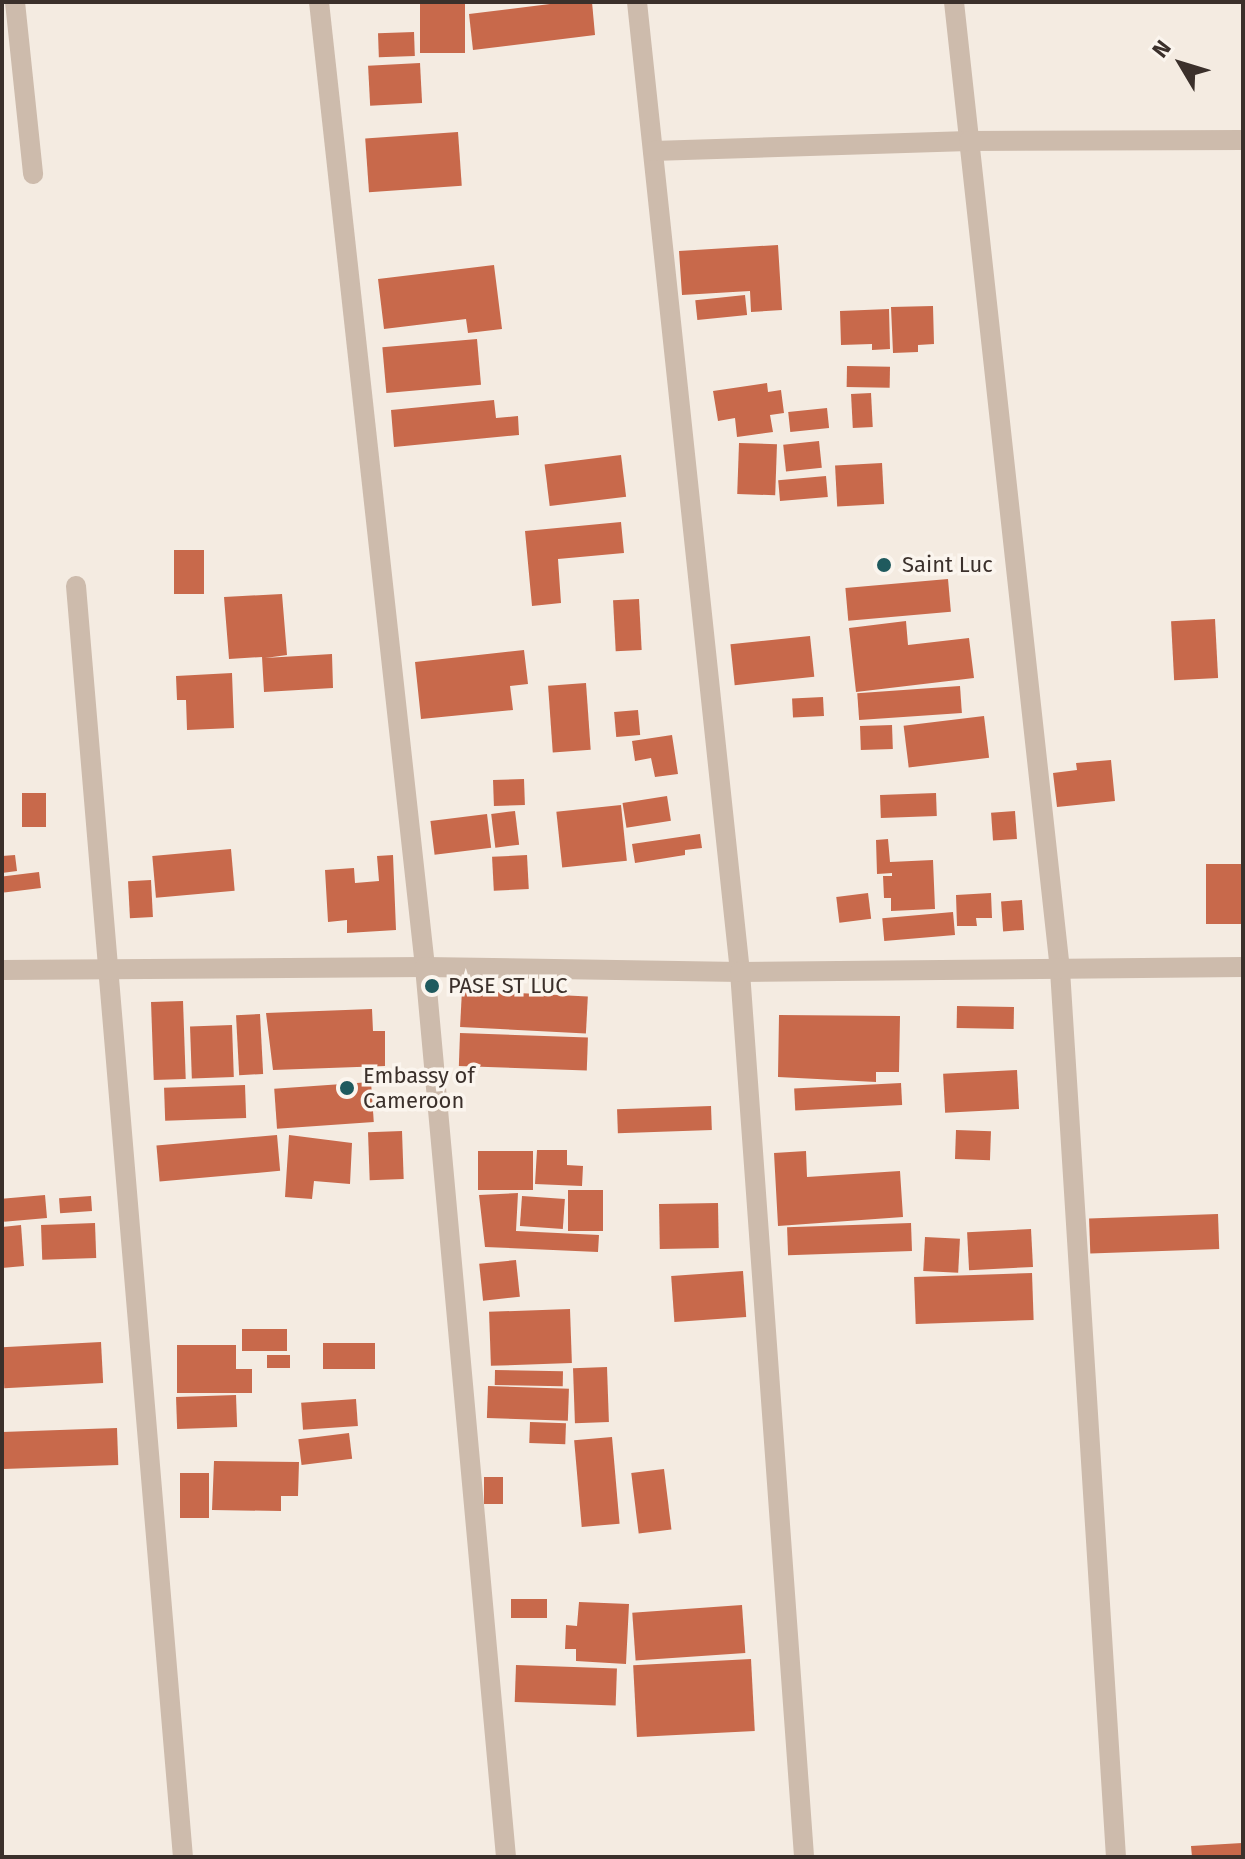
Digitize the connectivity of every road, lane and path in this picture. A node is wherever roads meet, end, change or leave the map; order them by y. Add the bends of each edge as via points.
1 (15, 2) edge
2 (319, 2) edge
3 (637, 2) edge
4 (954, 2) edge
5 (1243, 140) edge
6 (969, 141) junction
7 (653, 151) junction
8 (33, 174) dead end
9 (76, 586) dead end
10 (425, 967) junction
11 (1243, 967) edge
12 (108, 969) junction
13 (2, 970) edge
14 (1060, 970) junction
15 (740, 972) junction
16 (183, 1857) edge
17 (506, 1857) edge
18 (804, 1857) edge
19 (1116, 1857) edge

1 - 8 street
2 - 10 street
3 - 7 street
4 - 6 street
5 - 6 street
6 - 7 street
6 - 14 street
7 - 15 street
9 - 12 street
10 - 12 street
10 - 15 street
10 - 17 street
11 - 14 street
12 - 13 street
12 - 16 street
14 - 15 street
14 - 19 street
15 - 18 street

